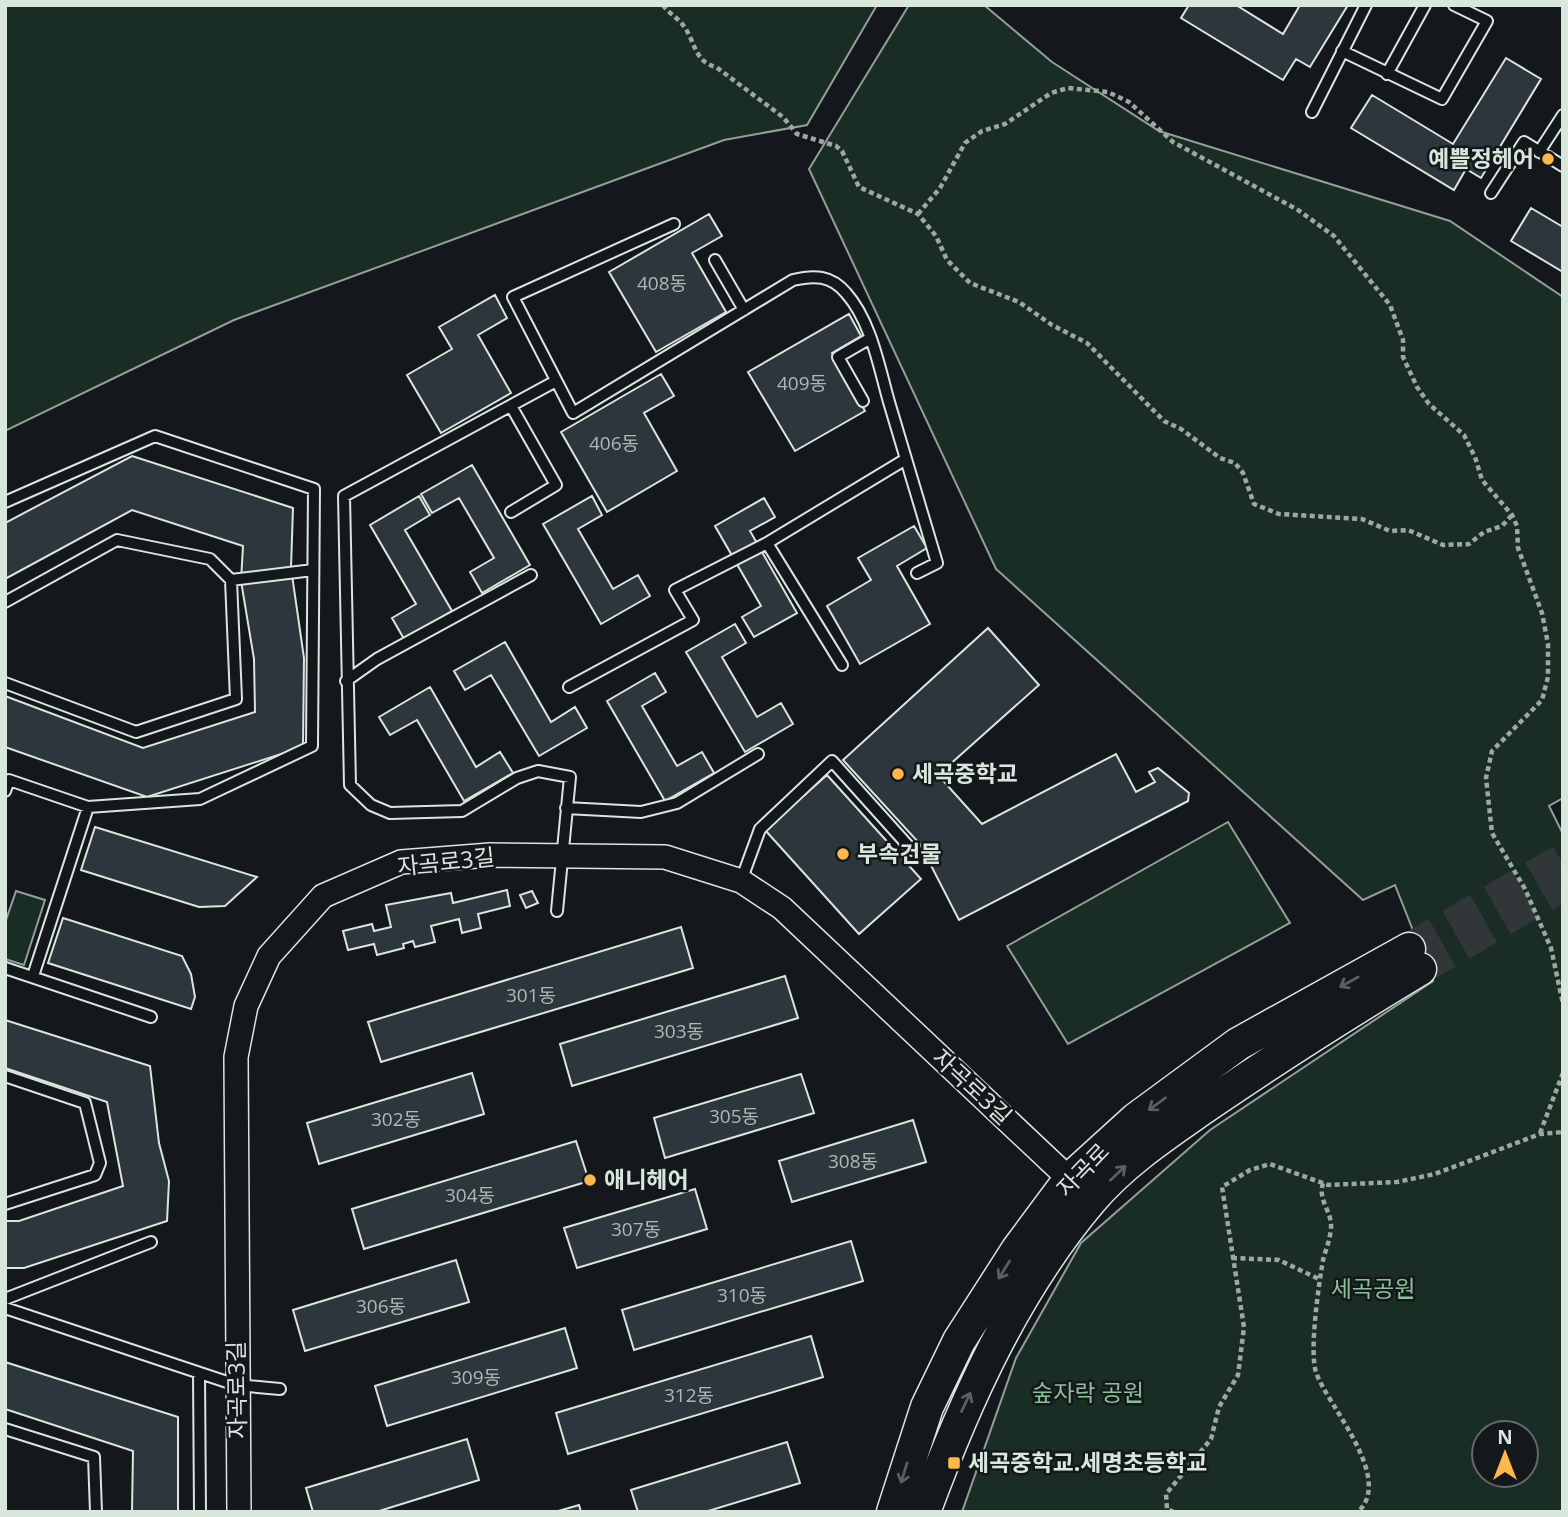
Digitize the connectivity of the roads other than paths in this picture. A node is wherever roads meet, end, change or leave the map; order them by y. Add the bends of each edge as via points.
1 (1366, 5) edge
2 (1425, 5) edge
3 (1454, 5) edge
4 (1342, 51) junction
5 (1387, 74) junction
6 (1312, 112) dead end
7 (1563, 116) edge
8 (1539, 152) junction
9 (1563, 166) edge
10 (1491, 193) dead end
11 (674, 224) dead end
12 (715, 260) dead end
13 (744, 310) junction
14 (869, 339) junction
15 (556, 381) junction
16 (863, 401) dead end
17 (511, 407) junction
18 (906, 459) junction
19 (5, 502) edge
20 (511, 512) dead end
21 (767, 542) junction
22 (313, 570) junction
23 (917, 573) dead end
24 (531, 575) dead end
25 (231, 580) junction
26 (5, 602) edge
27 (842, 665) dead end
28 (346, 681) junction
29 (5, 683) edge
30 (569, 687) dead end
31 (758, 754) dead end
32 (5, 791) edge
33 (88, 807) junction
34 (566, 808) junction
35 (912, 850) dead end
36 (562, 856) junction
37 (741, 881) junction
38 (557, 911) dead end
39 (1414, 959) tunnel mouth
40 (5, 968) edge
41 (33, 976) junction
42 (152, 1017) dead end
43 (5, 1076) edge
44 (1080, 1189) junction
45 (5, 1204) edge
46 (151, 1242) dead end
47 (5, 1299) edge
48 (5, 1308) edge
49 (199, 1373) junction
50 (236, 1385) junction
51 (280, 1389) dead end
52 (5, 1429) edge
53 (96, 1512) edge
54 (200, 1512) edge
55 (239, 1512) edge
56 (893, 1512) edge
57 (924, 1512) edge

1 - 4 lane
2 - 5 lane
3 - 5 lane via 1487,21 1442,99
4 - 5 lane
4 - 6 lane
7 - 8 lane
8 - 9 lane
8 - 10 lane via 1524,142
11 - 15 lane via 513,297
12 - 13 lane
13 - 14 lane via 793,280 814,275 845,291 859,310
13 - 15 lane via 573,413
14 - 16 lane via 838,357
14 - 18 lane
15 - 17 lane
17 - 20 lane via 556,485
17 - 28 lane via 344,496
18 - 21 lane
18 - 23 lane via 937,563
19 - 22 lane via 155,436 314,489
21 - 27 lane
21 - 30 lane via 676,590 693,620
22 - 25 lane
22 - 33 lane via 312,746 200,799
24 - 28 lane via 377,659
25 - 26 lane via 210,559 117,540
25 - 29 lane via 236,699 136,732
28 - 34 lane via 350,785 371,805 390,813 462,811 517,778 538,771 570,777
31 - 34 lane via 677,803 641,812
32 - 33 lane via 9,780
33 - 41 lane
34 - 36 lane
35 - 37 lane via 832,761 760,829
36 - 37 street, 자곡로3길 via 665,857
36 - 38 lane
36 - 50 street, 자곡로3길 via 491,855 401,862 323,896 269,956 246,1006 236,1057
37 - 44 street, 자곡로3길 via 782,908
39 - 44 main road, 자곡로 via 1142,1151
40 - 41 lane
41 - 42 lane
43 - 45 lane via 85,1103 100,1163 95,1175
44 -> 56 main road, 자곡로 via 1018,1249 959,1340 927,1407
57 -> 44 main road, 자곡로 via 987,1359 1038,1274
46 - 47 lane
48 - 49 lane
49 - 50 lane
49 - 54 lane
50 - 51 lane
50 - 55 street, 자곡로3길
52 - 53 lane via 94,1457

